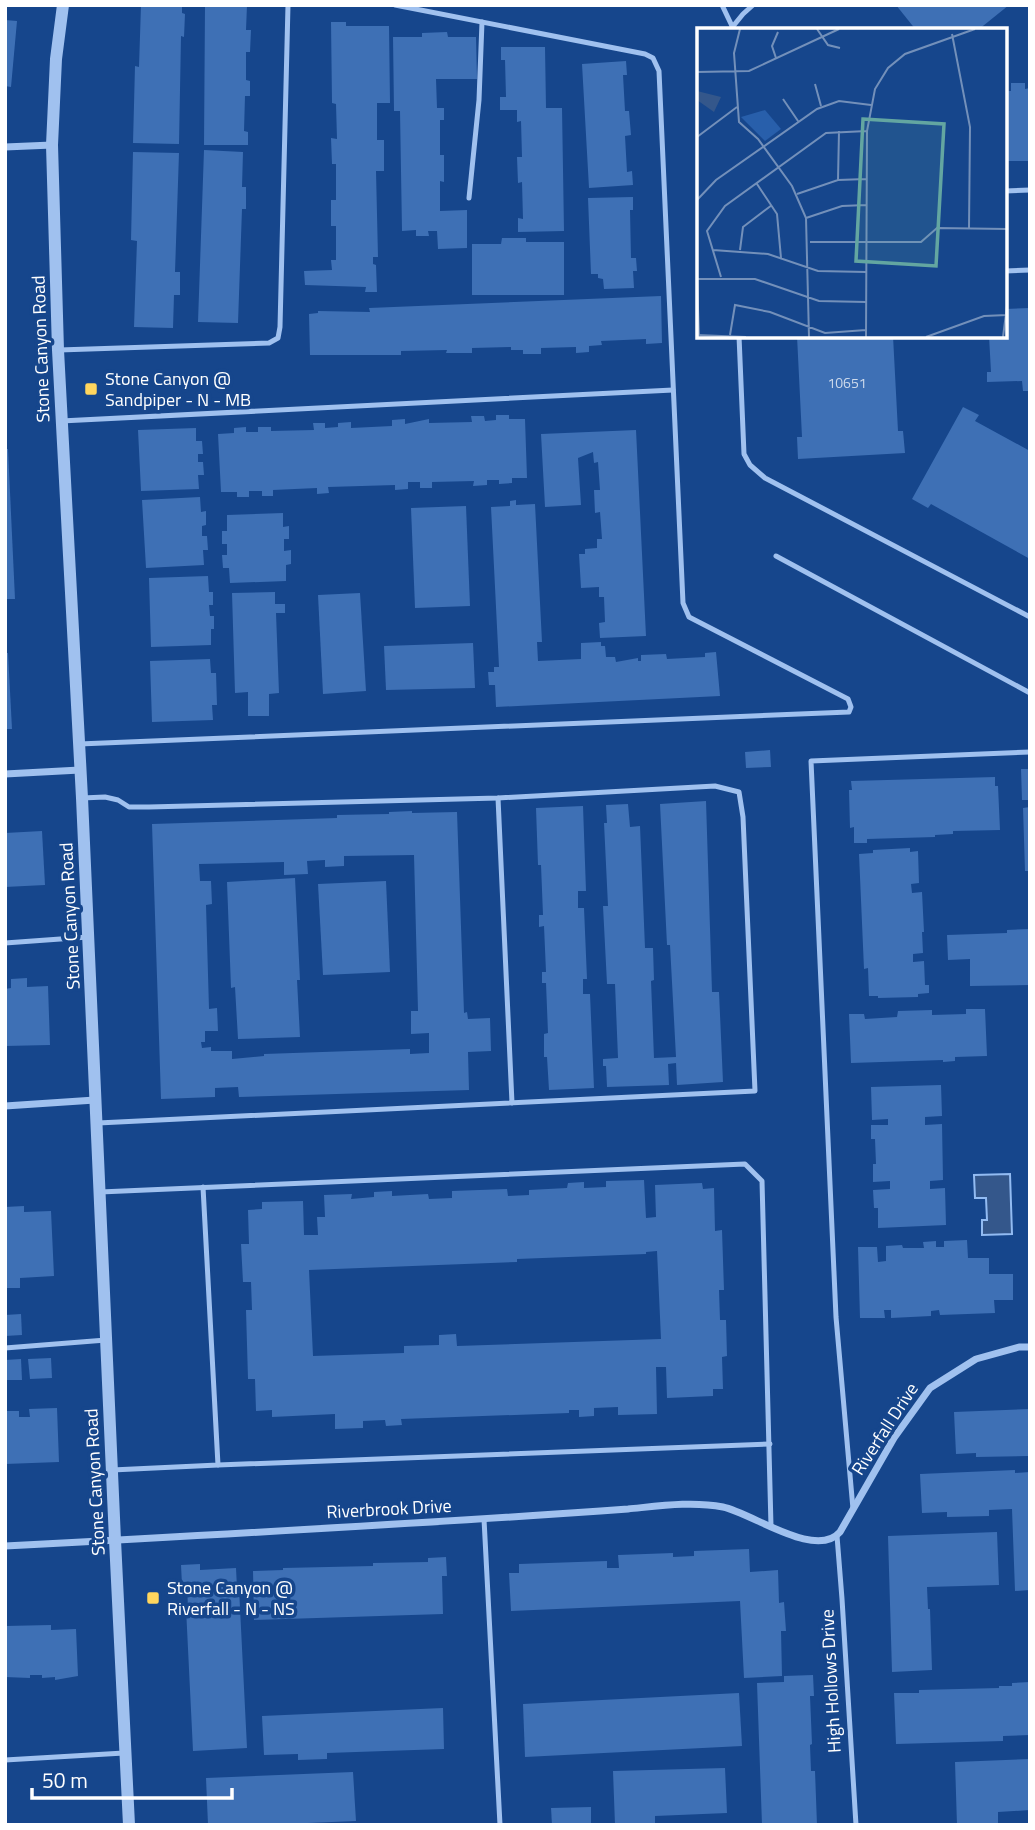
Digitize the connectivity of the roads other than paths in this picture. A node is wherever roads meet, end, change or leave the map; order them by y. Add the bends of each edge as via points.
1 (63, 5) edge
2 (288, 5) edge
3 (395, 5) edge
4 (722, 5) edge
5 (754, 5) edge
6 (482, 22) junction
7 (731, 28) edge
8 (52, 145) junction
9 (5, 147) edge
10 (1030, 190) edge
11 (1007, 191) edge
12 (469, 198) dead end
13 (1030, 270) edge
14 (1007, 271) edge
15 (739, 338) edge
16 (58, 351) junction
17 (673, 390) junction
18 (61, 421) junction
19 (776, 556) dead end
20 (1030, 617) edge
21 (1030, 693) edge
22 (79, 744) junction
23 (1030, 752) edge
24 (80, 770) junction
25 (5, 775) edge
26 (82, 797) junction
27 (498, 798) junction
28 (88, 937) junction
29 (5, 943) edge
30 (95, 1100) junction
31 (512, 1103) junction
32 (5, 1107) edge
33 (97, 1123) junction
34 (203, 1187) junction
35 (100, 1192) junction
36 (106, 1340) junction
37 (5, 1348) edge
38 (1030, 1348) edge
39 (770, 1444) junction
40 (218, 1465) junction
41 (112, 1469) junction
42 (853, 1509) junction
43 (484, 1519) junction
44 (771, 1526) junction
45 (836, 1536) junction
46 (115, 1540) junction
47 (5, 1546) edge
48 (126, 1753) junction
49 (5, 1760) edge
50 (129, 1825) edge
51 (500, 1825) edge
52 (856, 1825) edge

1 - 8 street, Stone Canyon Road
2 - 16 lane via 278,338 269,343
3 - 6 lane
4 - 7 lane
5 - 7 lane
6 - 12 lane
6 - 17 lane via 653,58 659,71
8 - 9 street
8 - 16 street, Stone Canyon Road
10 - 11 lane
13 - 14 lane
15 - 20 lane via 744,454 750,465 765,478
16 - 18 street, Stone Canyon Road
17 - 18 lane
17 - 22 lane via 686,612 848,699 849,712
18 - 22 street, Stone Canyon Road
19 - 21 lane
22 - 24 street, Stone Canyon Road
23 - 42 lane via 811,761 836,1317
24 - 25 street
24 - 26 street, Stone Canyon Road
26 - 27 lane via 105,797 129,807
26 - 28 street, Stone Canyon Road
27 - 31 lane
27 - 31 lane via 715,786 739,792 743,817 755,1091
28 - 29 lane
28 - 30 street, Stone Canyon Road
30 - 32 street
30 - 33 street, Stone Canyon Road
31 - 33 lane
33 - 35 street, Stone Canyon Road
34 - 35 lane
34 - 39 lane via 745,1164 762,1181
34 - 40 lane
35 - 36 street, Stone Canyon Road
36 - 37 lane
36 - 41 street, Stone Canyon Road
38 - 42 street, Riverfall Drive via 976,1359 930,1388 894,1438
39 - 40 lane
39 - 44 lane
40 - 41 lane
41 - 46 street, Stone Canyon Road
42 - 45 street
43 - 44 street, Riverbrook Drive via 685,1504 724,1507
43 - 46 street, Riverbrook Drive
43 - 51 lane
44 - 45 street via 811,1541
45 - 52 lane, High Hollows Drive
46 - 47 street, Riverbrook Drive
46 - 48 street, Stone Canyon Road
48 - 49 lane
48 - 50 street, Stone Canyon Road

